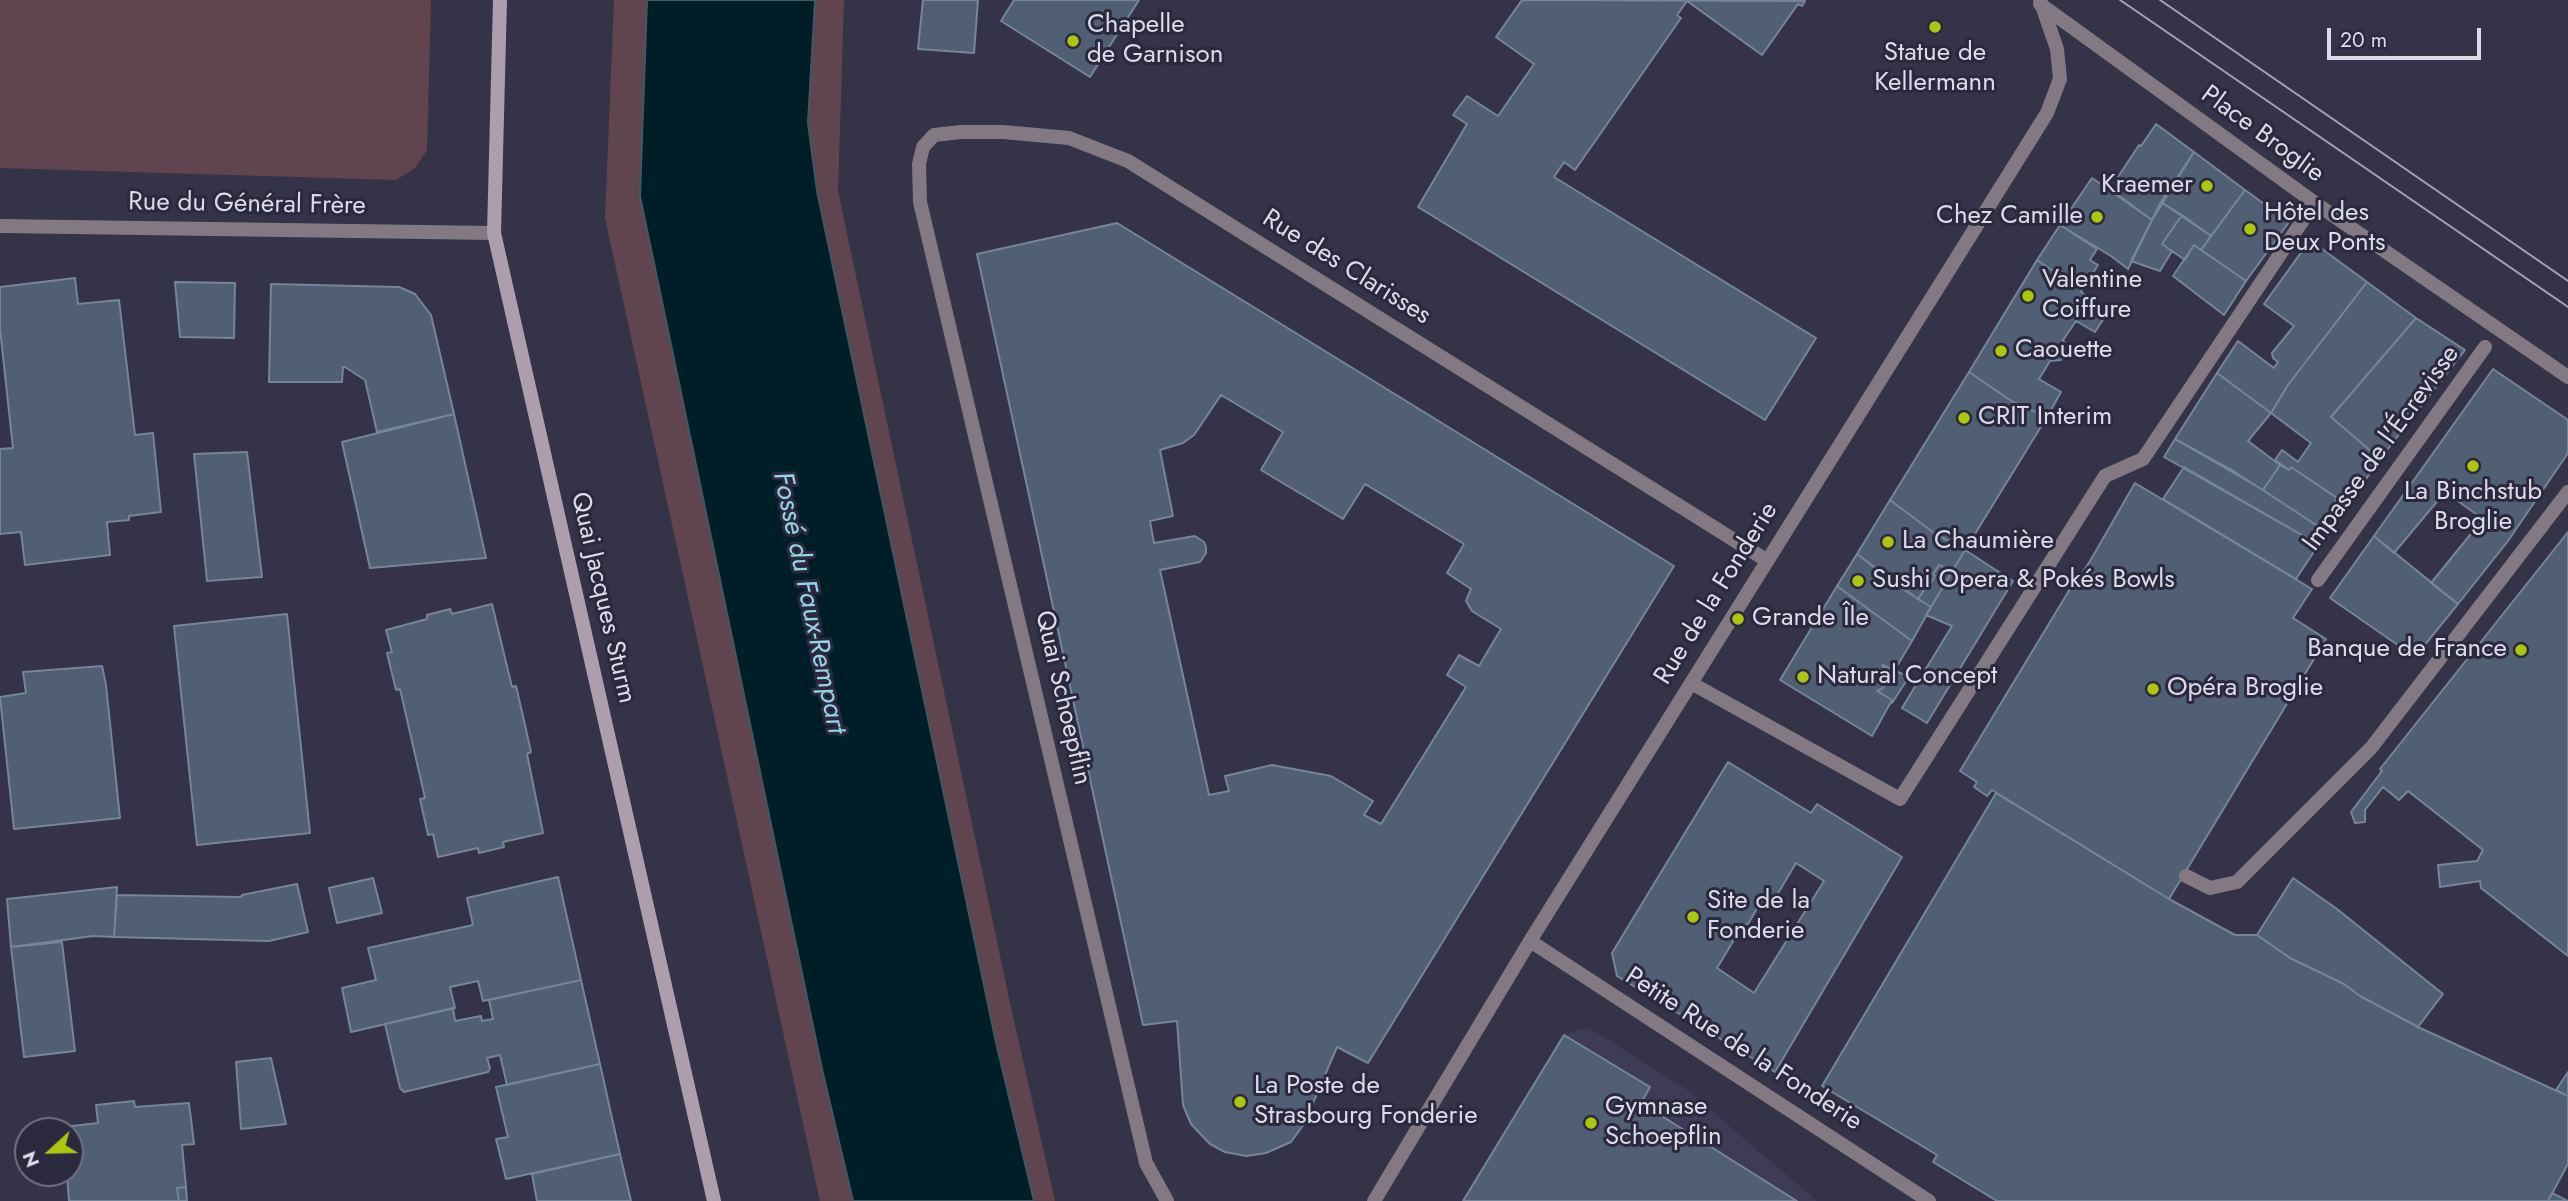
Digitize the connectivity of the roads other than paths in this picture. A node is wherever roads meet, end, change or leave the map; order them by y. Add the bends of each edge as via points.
1 (500, 0) edge
2 (2038, 2) edge
3 (920, 202) joint
4 (2303, 220) dead end
5 (0, 226) edge
6 (494, 233) junction
7 (2486, 347) dead end
8 (2568, 377) edge
9 (2568, 492) edge
10 (1766, 560) junction
11 (2318, 580) dead end
12 (1691, 683) junction
13 (2186, 876) dead end
14 (1530, 941) junction
15 (1377, 1196) edge
16 (714, 1201) edge
17 (1167, 1201) edge
18 (1364, 1201) edge
19 (1929, 1201) edge

1 - 6 street, Quai Jacques Sturm
2 - 8 street, Place Broglie via 2315,203
2 - 10 street, Rue de la Fonderie via 2057,49 2060,79 2047,113
3 - 10 street, Rue des Clarisses via 919,164 923,147 934,135 1003,132 1069,138 1099,148 1128,161
3 - 17 street, Quai Schoepflin via 1146,1163
4 - 12 street via 2143,459 2105,476 1900,799
5 - 6 street, Rue du Général Frère
6 - 16 street, Quai Jacques Sturm
7 - 11 street, Impasse de l'Écrevisse
9 - 13 street via 2361,758 2237,882 2210,888
10 - 12 street, Rue de la Fonderie
12 - 14 street, Rue de la Fonderie
14 - 15 street, Rue de la Fonderie
14 - 19 street, Petite Rue de la Fonderie
15 - 18 street

